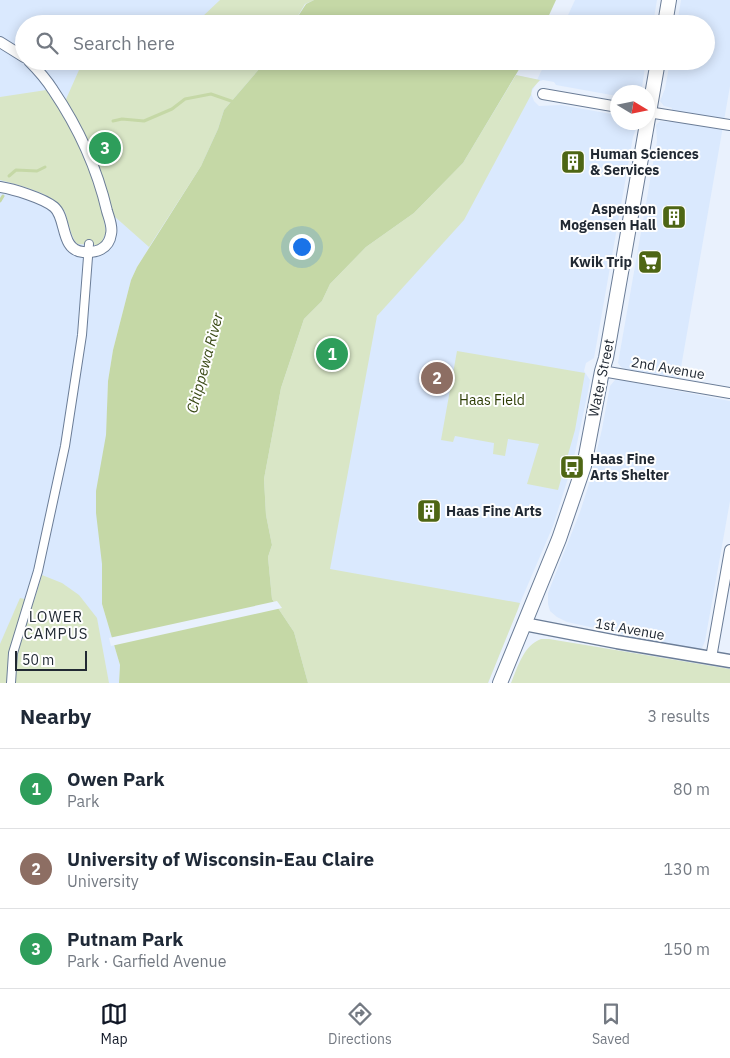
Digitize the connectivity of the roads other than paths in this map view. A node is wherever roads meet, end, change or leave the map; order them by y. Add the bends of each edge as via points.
1 (669, 0) edge
2 (666, 15) edge
3 (0, 42) edge
4 (15, 51) edge
5 (37, 70) edge
6 (656, 70) edge
7 (653, 85) edge
8 (543, 94) dead end
9 (610, 106) edge
10 (655, 113) edge
11 (730, 125) edge
12 (645, 130) edge
13 (0, 187) edge
14 (89, 248) junction
15 (602, 371) junction
16 (730, 393) edge
17 (730, 550) edge
18 (524, 624) junction
19 (711, 658) junction
20 (730, 661) edge
21 (11, 683) edge
22 (500, 683) edge

1 - 2 main road
3 - 4 street
5 - 14 street via 63,106 92,161 103,192 112,234 103,249
6 - 7 main road, Water Street
8 - 9 street
10 - 11 street
12 - 15 main road, Water Street
13 - 14 street via 53,206 73,248 80,252
14 - 21 street via 82,335 65,446 38,571 15,646
15 - 16 street, 2nd Avenue
15 - 18 main road, Water Street via 584,466
17 - 19 street
18 - 19 street, 1st Avenue
18 - 22 main road, Water Street
19 - 20 street, 1st Avenue

